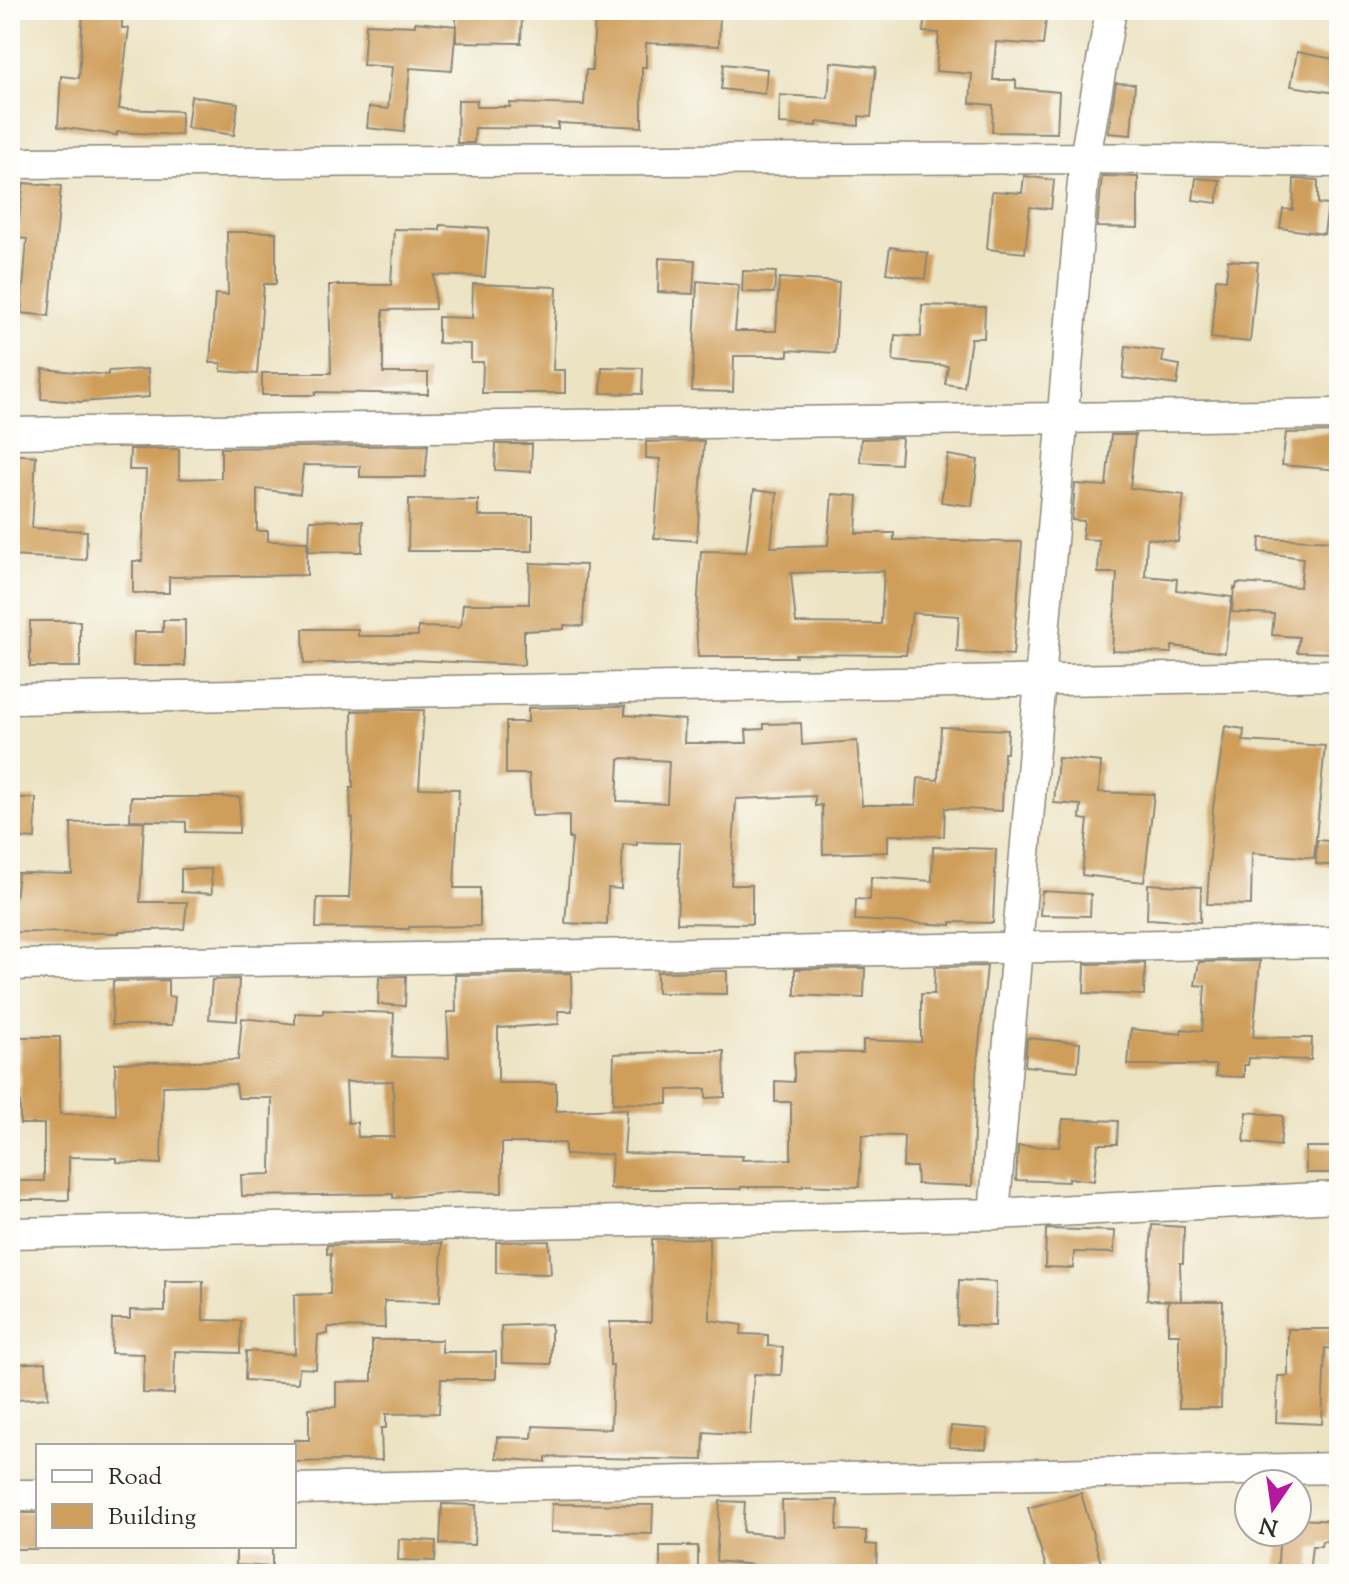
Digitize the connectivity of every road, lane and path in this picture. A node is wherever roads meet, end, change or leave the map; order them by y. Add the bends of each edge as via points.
1 (1111, 10) edge
2 (1085, 158) junction
3 (1339, 162) edge
4 (10, 163) edge
5 (1339, 414) edge
6 (1062, 419) junction
7 (10, 433) edge
8 (1339, 675) edge
9 (1040, 679) junction
10 (10, 699) edge
11 (1339, 942) edge
12 (1017, 947) junction
13 (10, 965) edge
14 (1339, 1197) edge
15 (994, 1214) junction
16 (10, 1233) edge
17 (1339, 1468) edge
18 (296, 1489) edge
19 (10, 1495) edge
20 (36, 1495) edge

1 - 2 street
2 - 3 street
2 - 4 street
2 - 6 street
5 - 6 street
6 - 7 street
6 - 9 street
8 - 9 street
9 - 10 street
9 - 12 street
11 - 12 street
12 - 13 street
12 - 15 street
14 - 15 street
15 - 16 street
17 - 18 street
19 - 20 street

